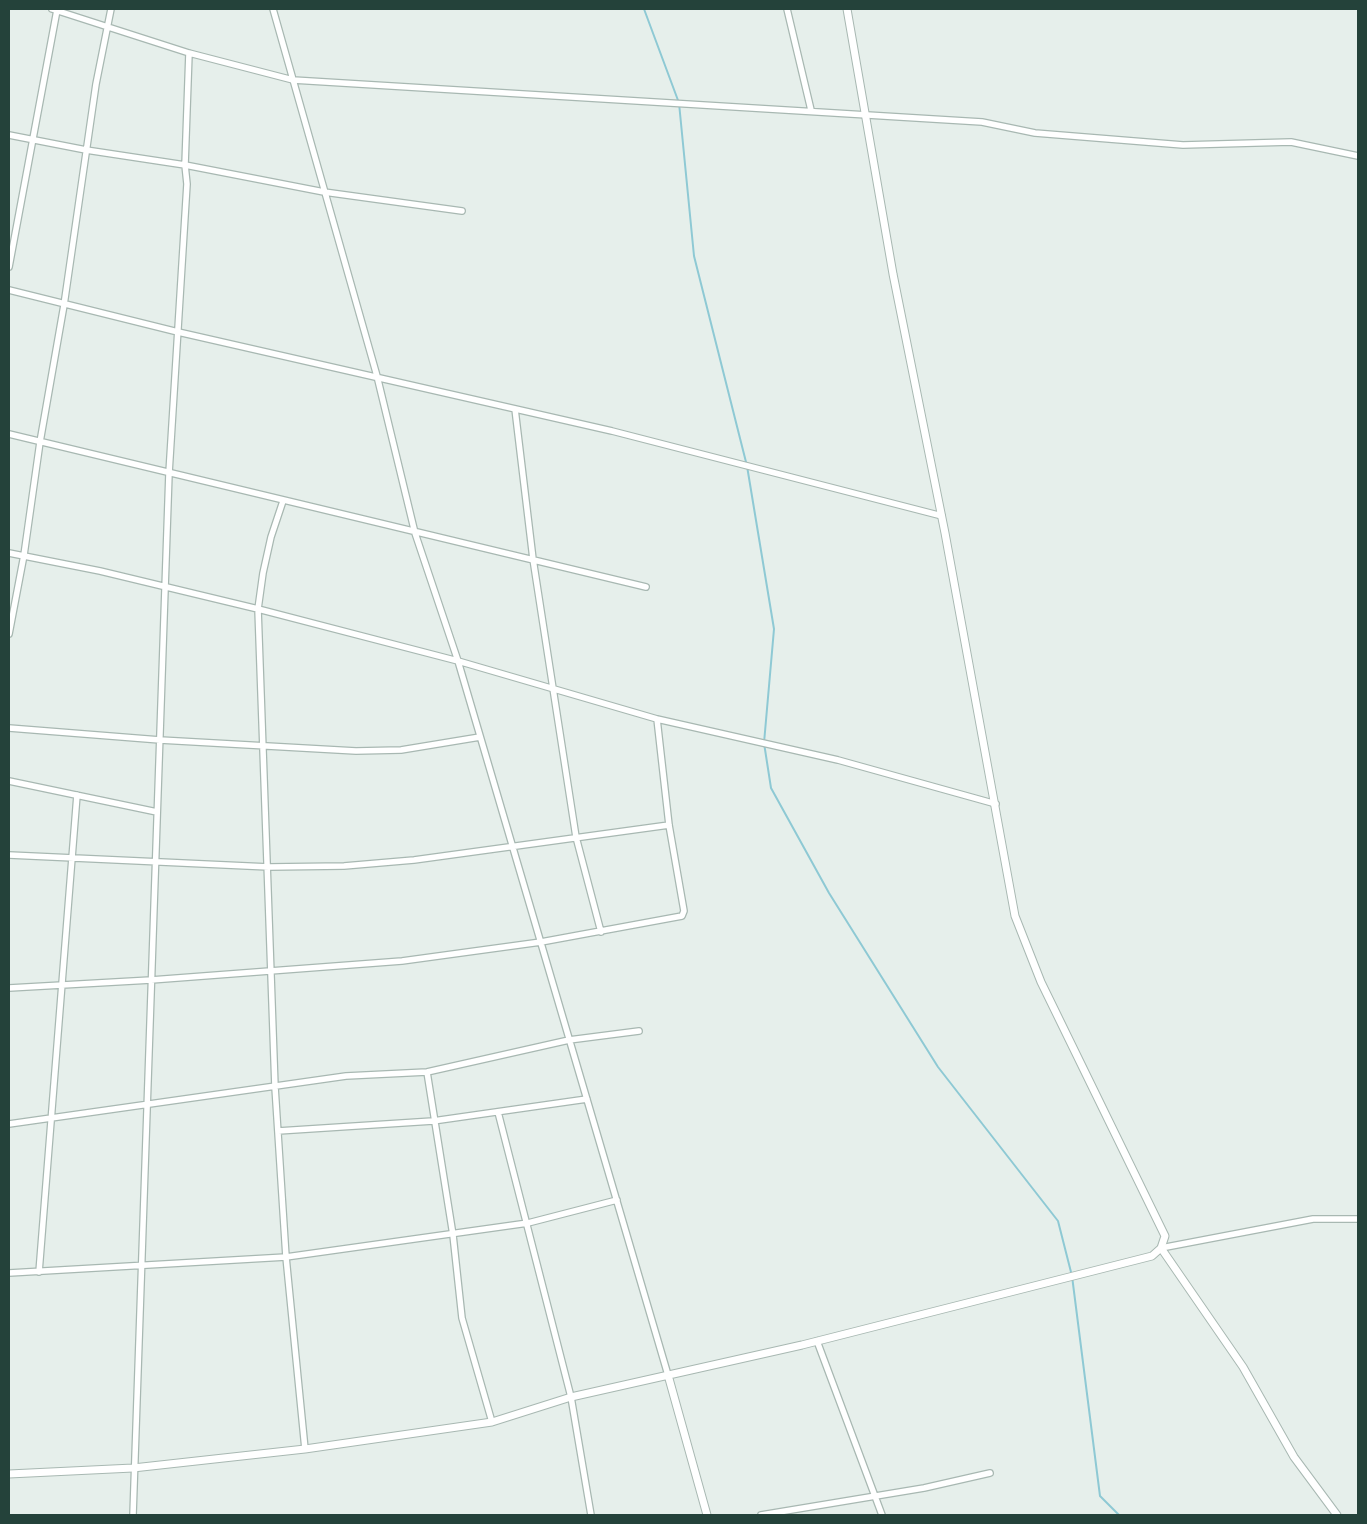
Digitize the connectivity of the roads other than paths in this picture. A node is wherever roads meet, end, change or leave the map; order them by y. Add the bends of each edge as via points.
1 (111, 9) edge
2 (273, 9) edge
3 (787, 9) edge
4 (847, 9) edge
5 (55, 10) edge
6 (108, 27) junction
7 (189, 53) junction
8 (293, 80) junction
9 (811, 110) junction
10 (864, 114) junction
11 (9, 135) edge
12 (34, 139) junction
13 (86, 150) junction
14 (1358, 156) edge
15 (184, 165) junction
16 (324, 192) junction
17 (462, 211) dead end
18 (9, 267) edge
19 (9, 290) edge
20 (64, 305) junction
21 (178, 332) junction
22 (376, 376) junction
23 (515, 409) junction
24 (9, 434) edge
25 (40, 442) junction
26 (169, 473) junction
27 (283, 501) junction
28 (942, 516) junction
29 (415, 533) junction
30 (9, 553) edge
31 (24, 555) junction
32 (533, 559) junction
33 (165, 587) junction
34 (646, 587) dead end
35 (258, 609) junction
36 (9, 634) edge
37 (458, 661) junction
38 (553, 690) junction
39 (657, 719) junction
40 (9, 728) edge
41 (480, 737) junction
42 (160, 740) junction
43 (263, 746) junction
44 (9, 781) edge
45 (77, 795) junction
46 (996, 804) junction
47 (157, 812) junction
48 (669, 825) junction
49 (576, 837) junction
50 (512, 846) junction
51 (9, 855) edge
52 (71, 858) junction
53 (154, 862) junction
54 (269, 867) junction
55 (601, 932) junction
56 (541, 942) junction
57 (271, 972) junction
58 (151, 980) junction
59 (60, 984) junction
60 (9, 988) edge
61 (639, 1031) dead end
62 (569, 1040) junction
63 (428, 1072) junction
64 (275, 1087) junction
65 (587, 1100) junction
66 (148, 1105) junction
67 (498, 1112) junction
68 (51, 1117) junction
69 (434, 1120) junction
70 (9, 1124) edge
71 (278, 1131) junction
72 (616, 1200) junction
73 (1358, 1219) edge
74 (528, 1223) junction
75 (453, 1235) junction
76 (1161, 1248) junction
77 (286, 1257) junction
78 (143, 1264) junction
79 (39, 1272) junction
80 (9, 1273) edge
81 (817, 1341) junction
82 (668, 1374) junction
83 (571, 1397) junction
84 (492, 1422) junction
85 (305, 1448) junction
86 (133, 1468) junction
87 (990, 1473) dead end
88 (9, 1474) edge
89 (875, 1495) junction
90 (133, 1515) edge
91 (591, 1515) edge
92 (707, 1515) edge
93 (761, 1515) edge
94 (882, 1515) edge
95 (1337, 1515) edge

1 - 6 street
2 - 8 street
3 - 9 street
4 - 10 street
5 - 6 street
5 - 12 street
6 - 7 street
6 - 13 street
7 - 8 street
7 - 15 street
8 - 9 street
8 - 16 street
9 - 10 street
10 - 14 street via 982,122 1036,132 1183,145 1291,142
10 - 28 street
11 - 12 street
12 - 13 street
12 - 18 street
13 - 15 street
13 - 20 street
15 - 16 street
15 - 21 street via 187,184
16 - 17 street
16 - 22 street
19 - 20 street
20 - 21 street
20 - 25 street
21 - 22 street
21 - 26 street
22 - 23 street
22 - 29 street
23 - 28 street
23 - 32 street
24 - 25 street
25 - 26 street
25 - 31 street
26 - 27 street
26 - 33 street
27 - 29 street
27 - 35 street via 271,537
28 - 46 street
29 - 32 street
29 - 37 street
30 - 31 street
31 - 33 street
31 - 36 street
32 - 34 street
32 - 38 street
33 - 35 street
33 - 42 street
35 - 37 street
35 - 43 street
37 - 38 street
37 - 41 street
38 - 39 street
38 - 49 street
39 - 46 street via 838,760
39 - 48 street
40 - 42 street
41 - 43 street via 392,750
41 - 50 street
42 - 43 street
42 - 47 street
43 - 54 street
44 - 45 street
45 - 47 street
45 - 52 street
46 - 76 street via 1015,916 1041,982 1165,1236
47 - 53 street
48 - 49 street
48 - 55 street via 684,914
49 - 50 street
49 - 55 street
50 - 54 street via 414,860 344,866
50 - 56 street
51 - 52 street
52 - 53 street
52 - 59 street
53 - 54 street
53 - 58 street
54 - 57 street
55 - 56 street
56 - 57 street via 402,961
56 - 62 street
57 - 58 street
57 - 64 street
58 - 59 street
58 - 66 street
59 - 60 street
59 - 68 street
61 - 62 street
62 - 63 street
62 - 65 street
63 - 64 street via 346,1076
63 - 69 street
64 - 66 street
64 - 71 street
65 - 67 street
65 - 72 street
66 - 68 street
66 - 78 street
67 - 69 street
67 - 74 street
68 - 70 street
68 - 79 street
69 - 71 street
69 - 75 street
71 - 77 street
72 - 74 street
72 - 82 street
73 - 76 street via 1312,1219
74 - 75 street
74 - 83 street
75 - 77 street
75 - 84 street via 462,1318
76 - 81 street via 1152,1256
76 - 95 street via 1243,1367 1294,1457
77 - 78 street
77 - 85 street
78 - 79 street
78 - 86 street
79 - 80 street
81 - 82 street
81 - 89 street
82 - 83 street
82 - 92 street
83 - 84 street
83 - 91 street
84 - 85 street
85 - 86 street
86 - 88 street
86 - 90 street
87 - 89 street
89 - 93 street
89 - 94 street

